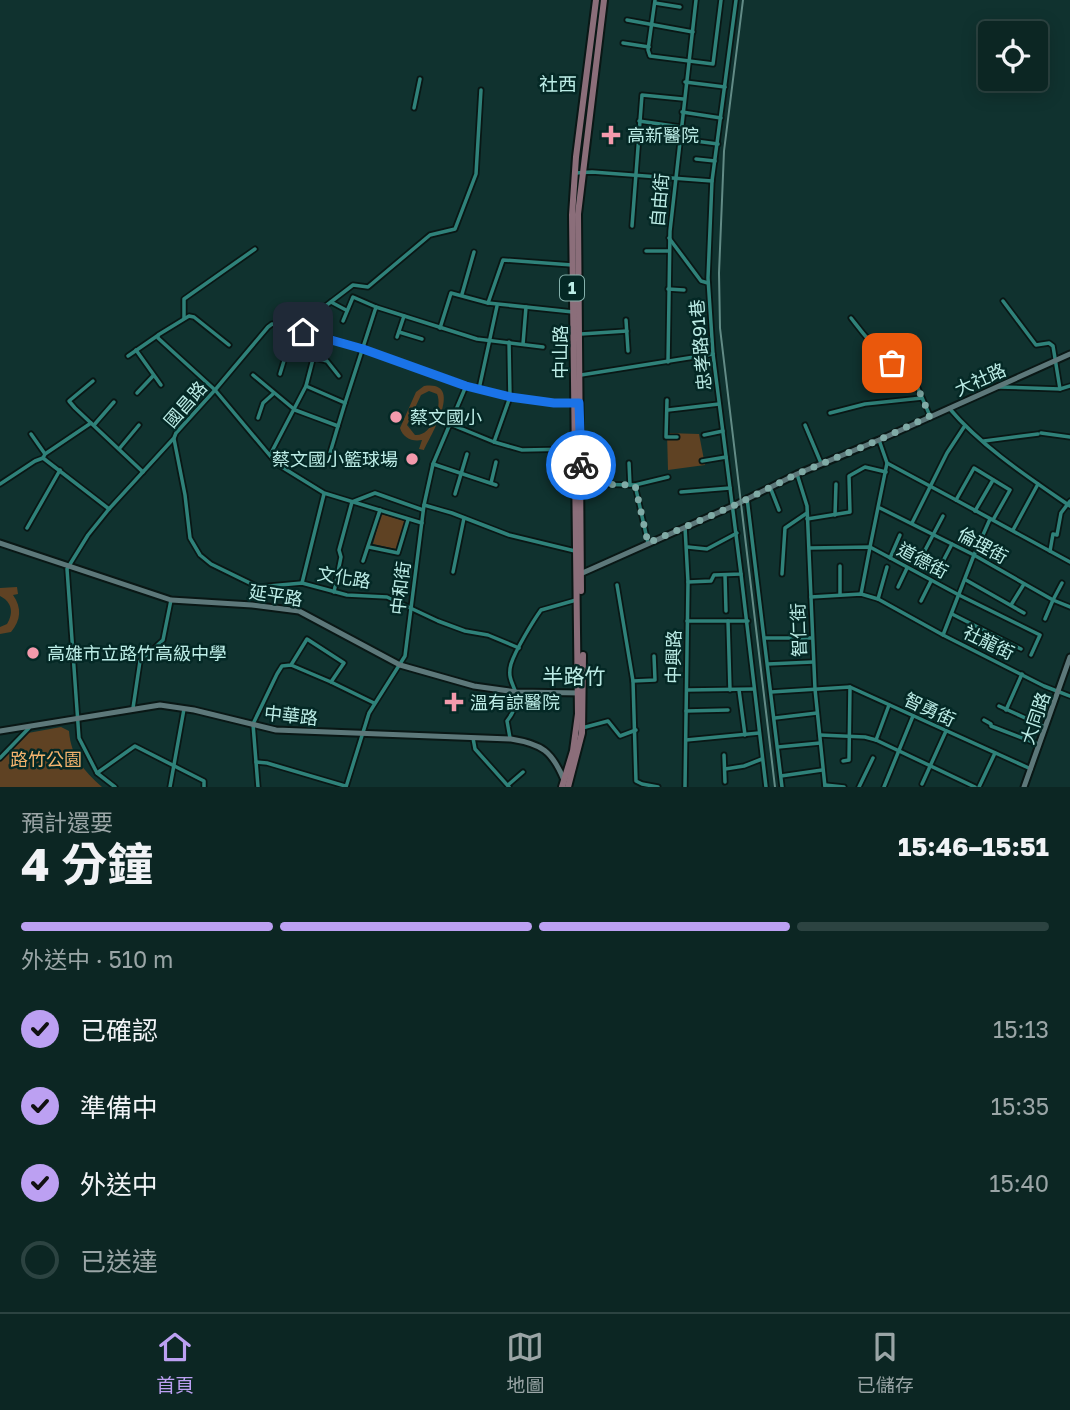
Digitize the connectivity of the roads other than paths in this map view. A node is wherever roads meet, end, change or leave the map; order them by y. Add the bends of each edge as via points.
1 (596, 0) edge
2 (604, 0) edge
3 (696, 0) edge
4 (721, 0) edge
5 (736, 0) edge
6 (655, 1) edge
7 (680, 7) dead end
8 (627, 20) dead end
9 (652, 24) junction
10 (693, 32) junction
11 (623, 43) dead end
12 (649, 47) junction
13 (688, 62) junction
14 (420, 79) dead end
15 (685, 82) junction
16 (725, 87) junction
17 (481, 90) dead end
18 (684, 99) junction
19 (414, 108) dead end
20 (682, 112) junction
21 (721, 118) junction
22 (639, 121) junction
23 (681, 127) junction
24 (680, 139) junction
25 (718, 144) junction
26 (696, 159) dead end
27 (716, 161) junction
28 (578, 173) junction
29 (636, 175) junction
30 (674, 178) junction
31 (712, 181) junction
32 (632, 226) dead end
33 (670, 237) junction
34 (255, 249) dead end
35 (646, 251) dead end
36 (669, 251) junction
37 (474, 252) dead end
38 (572, 265) junction
39 (708, 283) junction
40 (668, 289) junction
41 (684, 290) dead end
42 (462, 294) junction
43 (1003, 301) dead end
44 (331, 302) junction
45 (488, 303) junction
46 (497, 306) junction
47 (376, 307) junction
48 (526, 307) junction
49 (346, 310) junction
50 (574, 312) junction
51 (404, 316) junction
52 (184, 318) junction
53 (851, 318) dead end
54 (626, 320) dead end
55 (343, 321) dead end
56 (286, 328) junction
57 (440, 328) junction
58 (627, 331) junction
59 (579, 334) junction
60 (158, 335) junction
61 (319, 337) junction
62 (422, 339) dead end
63 (490, 342) junction
64 (509, 342) junction
65 (523, 344) junction
66 (229, 345) dead end
67 (544, 346) dead end
68 (363, 349) junction
69 (136, 350) junction
70 (628, 351) dead end
71 (713, 354) junction
72 (1070, 354) edge
73 (128, 356) dead end
74 (313, 358) junction
75 (1056, 360) junction
76 (668, 362) junction
77 (280, 374) dead end
78 (253, 375) dead end
79 (579, 375) junction
80 (153, 376) junction
81 (339, 376) dead end
82 (93, 382) dead end
83 (161, 385) dead end
84 (306, 386) junction
85 (466, 386) junction
86 (1070, 386) edge
87 (995, 387) junction
88 (479, 389) junction
89 (1060, 389) junction
90 (215, 390) junction
91 (137, 393) dead end
92 (273, 394) junction
93 (510, 397) junction
94 (922, 398) junction
95 (667, 400) dead end
96 (114, 402) dead end
97 (345, 403) junction
98 (577, 403) junction
99 (719, 404) junction
100 (949, 408) junction
101 (295, 410) junction
102 (668, 410) junction
103 (830, 413) dead end
104 (930, 416) junction
105 (258, 418) dead end
106 (92, 424) junction
107 (450, 424) junction
108 (139, 425) dead end
109 (805, 425) dead end
110 (338, 426) junction
111 (965, 426) junction
112 (723, 431) junction
113 (30, 434) dead end
114 (704, 435) dead end
115 (677, 437) dead end
116 (1070, 437) edge
117 (174, 438) junction
118 (879, 440) junction
119 (984, 441) junction
120 (494, 442) junction
121 (118, 449) junction
122 (574, 449) junction
123 (330, 453) dead end
124 (467, 454) dead end
125 (270, 455) junction
126 (44, 456) junction
127 (726, 457) junction
128 (702, 461) dead end
129 (496, 462) dead end
130 (629, 463) dead end
131 (821, 463) junction
132 (887, 463) junction
133 (433, 464) junction
134 (60, 470) junction
135 (143, 472) junction
136 (886, 472) junction
137 (460, 474) junction
138 (797, 474) junction
139 (668, 477) dead end
140 (993, 480) junction
141 (0, 484) edge
142 (581, 484) junction
143 (836, 484) dead end
144 (1038, 484) junction
145 (633, 485) junction
146 (929, 486) junction
147 (770, 487) junction
148 (730, 488) junction
149 (681, 492) dead end
150 (324, 493) junction
151 (455, 494) dead end
152 (747, 498) junction
153 (956, 500) junction
154 (352, 502) junction
155 (1069, 504) edge
156 (733, 506) junction
157 (424, 507) junction
158 (880, 508) junction
159 (109, 509) junction
160 (380, 510) junction
161 (779, 510) dead end
162 (975, 511) junction
163 (835, 515) junction
164 (807, 516) junction
165 (943, 516) dead end
166 (464, 518) junction
167 (408, 520) junction
168 (992, 520) junction
169 (422, 523) junction
170 (912, 523) junction
171 (685, 527) junction
172 (27, 528) dead end
173 (1013, 530) junction
174 (737, 533) junction
175 (900, 535) dead end
176 (933, 535) junction
177 (0, 543) edge
178 (648, 543) junction
179 (952, 544) junction
180 (369, 547) junction
181 (688, 547) junction
182 (870, 547) junction
183 (810, 548) junction
184 (578, 551) junction
185 (1049, 551) junction
186 (923, 554) dead end
187 (974, 555) junction
188 (890, 559) junction
189 (363, 561) dead end
190 (1070, 562) edge
191 (68, 565) junction
192 (942, 565) dead end
193 (840, 566) dead end
194 (887, 567) dead end
195 (907, 568) junction
196 (453, 572) dead end
197 (741, 574) junction
198 (782, 574) dead end
199 (725, 575) junction
200 (578, 576) junction
201 (966, 580) junction
202 (931, 581) junction
203 (688, 582) junction
204 (302, 583) junction
205 (1062, 583) dead end
206 (1024, 584) junction
207 (617, 585) dead end
208 (898, 587) dead end
209 (334, 592) junction
210 (861, 594) junction
211 (840, 595) junction
212 (959, 596) junction
213 (811, 597) junction
214 (578, 599) junction
215 (878, 599) junction
216 (171, 600) junction
217 (1053, 600) junction
218 (921, 601) dead end
219 (1011, 605) junction
220 (1070, 607) edge
221 (411, 609) junction
222 (726, 611) dead end
223 (1024, 613) dead end
224 (951, 614) junction
225 (1045, 619) dead end
226 (687, 621) junction
227 (728, 621) junction
228 (748, 621) junction
229 (943, 635) junction
230 (765, 638) junction
231 (812, 638) junction
232 (519, 648) junction
233 (1021, 649) dead end
234 (1031, 655) dead end
235 (654, 656) dead end
236 (1070, 657) edge
237 (813, 662) junction
238 (768, 664) junction
239 (291, 665) junction
240 (400, 665) junction
241 (1022, 674) junction
242 (633, 681) junction
243 (331, 682) junction
244 (850, 687) junction
245 (754, 689) junction
246 (815, 689) junction
247 (687, 690) junction
248 (730, 690) junction
249 (739, 690) junction
250 (516, 692) junction
251 (771, 692) junction
252 (1059, 692) junction
253 (581, 693) junction
254 (1070, 696) edge
255 (374, 703) junction
256 (889, 705) junction
257 (999, 706) dead end
258 (133, 709) junction
259 (184, 709) junction
260 (1006, 709) junction
261 (729, 710) dead end
262 (687, 711) junction
263 (817, 713) junction
264 (913, 716) junction
265 (775, 718) junction
266 (77, 719) junction
267 (984, 720) dead end
268 (253, 724) junction
269 (30, 726) junction
270 (1046, 727) junction
271 (582, 728) junction
272 (636, 730) junction
273 (0, 731) edge
274 (946, 732) junction
275 (759, 733) junction
276 (364, 734) junction
277 (745, 735) junction
278 (819, 735) junction
279 (849, 736) junction
280 (472, 737) junction
281 (511, 739) junction
282 (686, 740) junction
283 (876, 740) junction
284 (820, 743) junction
285 (1040, 744) junction
286 (778, 747) junction
287 (899, 751) junction
288 (995, 753) junction
289 (724, 755) dead end
290 (0, 758) edge
291 (873, 758) dead end
292 (762, 759) junction
293 (844, 761) dead end
294 (256, 762) junction
295 (174, 766) junction
296 (931, 766) junction
297 (725, 769) junction
298 (1031, 769) junction
299 (822, 770) junction
300 (523, 772) dead end
301 (97, 773) junction
302 (781, 776) junction
303 (725, 782) dead end
304 (922, 784) dead end
305 (565, 785) edge
306 (508, 786) edge
307 (825, 786) edge
308 (115, 787) edge
309 (170, 787) edge
310 (204, 787) edge
311 (258, 787) edge
312 (346, 787) edge
313 (658, 787) edge
314 (685, 787) edge
315 (766, 787) edge
316 (782, 787) edge
317 (844, 787) edge
318 (859, 787) edge
319 (884, 787) edge
320 (977, 787) edge
321 (1024, 787) edge

1 - 28 main road, 中山路 / 1
2 - 28 main road, 中山路 / 1
3 - 10 street, 自由街
4 - 13 street via 713,64
5 - 16 street, 忠孝路91巷
6 - 7 street
6 - 9 street
8 - 9 street
9 - 10 street
9 - 12 street
10 - 13 street, 自由街
11 - 12 street
12 - 13 street via 650,56
13 - 15 street, 自由街
14 - 19 street
15 - 16 street
15 - 18 street, 自由街
16 - 21 street, 忠孝路91巷
17 - 44 street via 476,174 458,224 430,235 368,287 353,285
18 - 20 street, 自由街
18 - 22 street via 642,94
20 - 21 street
20 - 23 street, 自由街
21 - 25 street, 忠孝路91巷
22 - 23 street
22 - 29 street
23 - 24 street, 自由街
24 - 25 street
24 - 30 street, 自由街
25 - 27 street, 忠孝路91巷
26 - 27 street
27 - 31 street, 忠孝路91巷
28 - 29 street
28 - 38 main road, 中山路 / 1
28 - 59 main road, 中山路 / 1
29 - 30 street
29 - 32 street
30 - 31 street
30 - 33 street, 自由街
31 - 39 street, 忠孝路91巷
33 - 36 street, 自由街
33 - 39 street via 701,281
34 - 52 street via 184,299
35 - 36 street
36 - 40 street, 自由街
37 - 42 street
38 - 45 street via 505,259
38 - 50 main road, 中山路 / 1
39 - 71 street, 忠孝路91巷
40 - 41 street
40 - 76 street, 自由街
42 - 45 street
42 - 57 street via 451,293
43 - 75 street via 1036,345 1049,342 1053,346
44 - 49 street
44 - 56 street
45 - 46 street
46 - 48 street
46 - 63 street
47 - 49 street via 353,297
47 - 51 street
47 - 68 street
48 - 50 street
48 - 65 street
49 - 55 street
50 - 98 main road, 中山路 / 1
51 - 57 street
51 - 62 street via 398,334
52 - 60 street
52 - 66 street via 194,317
53 - 94 street via 892,363 910,370
54 - 58 street
56 - 61 street
56 - 90 street, 國昌路 via 268,327
57 - 63 street
58 - 59 street
58 - 70 street
59 - 79 main road, 中山路 / 1
60 - 69 street
60 - 90 street via 159,342
61 - 68 street
61 - 74 street
63 - 64 street
63 - 88 street
64 - 65 street
64 - 93 street
65 - 67 street
68 - 85 street
68 - 97 street
69 - 73 street
69 - 80 street
71 - 76 street
71 - 99 street, 忠孝路91巷
72 - 75 street, 大社路
74 - 77 street via 287,351
74 - 81 street via 327,362
74 - 84 street
75 - 87 street, 大社路
75 - 89 street
76 - 79 street
78 - 92 street
79 - 98 main road, 中山路 / 1
80 - 83 street
80 - 91 street
82 - 106 street via 69,401
84 - 97 street
84 - 101 street
85 - 88 street
85 - 107 street, 中和街
86 - 89 street
87 - 89 street
87 - 100 street, 大社路
88 - 93 street
90 - 117 street, 國昌路
90 - 125 street
92 - 101 street
92 - 105 street via 263,403
93 - 98 street
93 - 120 street
94 - 103 street
94 - 104 street
95 - 102 street
96 - 106 street
97 - 110 street
98 - 122 main road, 中山路 / 1
98 - 142 main road, 中山路 / 1
99 - 102 street
99 - 112 street, 忠孝路91巷
100 - 104 street, 大社路
100 - 111 street
101 - 110 street
101 - 125 street
102 - 115 street via 666,438
104 - 118 street, 大社路
106 - 121 street
106 - 126 street
107 - 120 street
107 - 133 street, 中和街
108 - 121 street
109 - 131 street
110 - 123 street
111 - 119 street
111 - 146 street
112 - 114 street
112 - 127 street, 忠孝路91巷
113 - 126 street
116 - 119 street via 1039,433
117 - 135 street, 國昌路
117 - 204 street, 文化路 via 190,538 200,555 258,587
118 - 131 street, 大社路
118 - 132 street
119 - 144 street
120 - 122 street via 522,450
121 - 135 street
122 - 184 main road, 中山路 / 1
124 - 137 street
125 - 150 street
126 - 134 street
126 - 141 street
127 - 128 street
127 - 148 street, 忠孝路91巷
129 - 137 street via 494,484
130 - 145 street
131 - 138 street, 大社路
132 - 136 street, 道德街
132 - 146 street
133 - 137 street
133 - 157 street, 中和街
134 - 159 street
134 - 172 street
135 - 159 street, 國昌路
136 - 158 street, 道德街
136 - 163 street via 865,467 849,477 850,513
137 - 151 street
138 - 147 street, 大社路
138 - 164 street, 智仁街
139 - 145 street
140 - 153 street via 974,468
140 - 162 street
140 - 168 street, 社龍街 via 1010,490
142 - 145 street
142 - 184 main road, 中山路 / 1
143 - 163 street
144 - 155 street
144 - 173 street
145 - 178 street
146 - 153 street
146 - 170 street
147 - 152 street, 大社路
147 - 161 street
148 - 149 street
148 - 156 street, 忠孝路91巷
150 - 154 street
150 - 204 street
152 - 156 street, 大社路
152 - 230 street
153 - 162 street
154 - 157 street via 375,494
154 - 160 street
154 - 209 street
155 - 185 street via 1061,513
156 - 171 street, 大社路
156 - 174 street, 忠孝路91巷
157 - 166 street
157 - 169 street, 中和街
158 - 170 street, 倫理街
158 - 182 street, 道德街
159 - 191 street, 國昌路
160 - 167 street
160 - 180 street
162 - 168 street
163 - 164 street
164 - 183 street, 智仁街
164 - 198 street via 785,528
165 - 176 street
166 - 184 street via 509,536
166 - 196 street
167 - 169 street
167 - 180 street via 398,553
168 - 173 street
168 - 187 street, 社龍街
169 - 221 street, 中和街
170 - 176 street, 倫理街
171 - 178 street, 大社路
171 - 181 street, 中興路
173 - 185 street
174 - 181 street via 706,549
174 - 197 street, 忠孝路91巷
175 - 188 street
176 - 179 street, 倫理街
176 - 186 street
177 - 191 street, 延平路
178 - 200 street, 大社路
179 - 187 street, 倫理街
179 - 192 street
180 - 189 street
181 - 203 street, 中興路
182 - 183 street
182 - 188 street, 道德街
182 - 210 street
183 - 213 street, 智仁街
184 - 200 main road, 中山路 / 1
185 - 190 street
187 - 201 street, 社龍街
187 - 206 street, 倫理街
188 - 195 street, 道德街
191 - 216 street, 延平路
191 - 266 street
193 - 211 street
194 - 215 street
195 - 202 street, 道德街
195 - 208 street
197 - 199 street
197 - 228 street, 忠孝路91巷
199 - 203 street
199 - 222 street
200 - 214 main road, 中山路 / 1
200 - 253 main road, 中山路 / 1
201 - 212 street, 社龍街
201 - 219 street
202 - 212 street, 道德街
202 - 218 street
203 - 226 street, 中興路
204 - 209 street, 文化路
205 - 217 street
206 - 217 street, 倫理街
206 - 219 street
207 - 242 street
209 - 221 street, 文化路 via 387,597
210 - 211 street
210 - 215 street
211 - 213 street
212 - 224 street, 社龍街
212 - 234 street, 道德街 via 1040,635
213 - 231 street, 智仁街
214 - 232 street via 541,610
214 - 253 main road, 中山路 / 1
215 - 229 street
216 - 240 street, 延平路 via 293,609
216 - 258 street via 163,640 140,661
217 - 220 street, 倫理街
217 - 225 street
219 - 223 street
221 - 232 street, 文化路
221 - 240 street, 中和街
224 - 229 street, 社龍街
224 - 233 street
226 - 227 street
226 - 247 street, 中興路
227 - 228 street
227 - 248 street
228 - 245 street, 忠孝路91巷
229 - 241 street, 社龍街
230 - 231 street
230 - 238 street
231 - 237 street, 智仁街
232 - 250 street via 510,669
235 - 242 street via 655,680
236 - 252 street, 大同路
237 - 238 street
237 - 246 street, 智仁街
238 - 251 street
239 - 243 street
239 - 243 street via 307,639 344,663
239 - 268 street via 282,666
240 - 250 street, 延平路 via 474,686
240 - 255 street, 中和街
241 - 252 street, 社龍街
241 - 260 street
242 - 272 street
243 - 255 street
244 - 246 street, 智勇街
244 - 256 street, 智勇街
244 - 279 street
245 - 249 street
245 - 275 street, 忠孝路91巷
246 - 251 street, 智勇街
246 - 263 street, 智仁街
247 - 248 street
247 - 262 street, 中興路
248 - 249 street
249 - 277 street
250 - 253 street, 延平路
250 - 281 street via 519,698 507,722
251 - 265 street
252 - 254 street, 社龍街
252 - 270 street, 大同路
253 - 271 main road, 中山路 / 1
253 - 305 main road, 中山路 / 1
255 - 276 street, 中和街
256 - 264 street, 智勇街
256 - 283 street
257 - 260 street
258 - 259 street, 中華路 via 160,705
258 - 266 street, 中華路
259 - 268 street, 中華路
259 - 295 street
260 - 270 street
261 - 262 street
262 - 282 street, 中興路
263 - 265 street
263 - 278 street, 智仁街
264 - 274 street, 智勇街
264 - 287 street
265 - 286 street
266 - 269 street, 中華路
266 - 301 street via 79,738
267 - 285 street
268 - 276 street, 中華路 via 276,730
268 - 294 street
269 - 273 street, 中華路
269 - 290 street
270 - 285 street, 大同路
271 - 272 street via 608,721 620,736
271 - 305 main road, 中山路 / 1
272 - 313 street via 636,781
274 - 288 street, 智勇街
274 - 296 street
275 - 277 street
275 - 292 street, 忠孝路91巷
276 - 280 street, 中華路
276 - 312 street, 中和街
277 - 282 street
278 - 279 street
278 - 284 street, 智仁街
279 - 283 street
279 - 293 street via 849,760
280 - 281 street, 中華路
280 - 306 street via 475,749
281 - 305 street, 中華路 via 541,747 553,757
282 - 314 street, 中興路
283 - 287 street
284 - 286 street
284 - 299 street, 智仁街
285 - 298 street, 大同路
286 - 302 street
287 - 296 street
287 - 319 street
288 - 298 street, 智勇街
288 - 320 street
289 - 297 street
291 - 318 street
292 - 297 street
292 - 315 street, 忠孝路91巷
294 - 311 street
294 - 312 street
295 - 301 street via 135,746
295 - 309 street
295 - 310 street via 204,781
296 - 304 street
296 - 320 street
297 - 303 street
298 - 321 street, 大同路
299 - 302 street
299 - 307 street, 智仁街
300 - 306 street
301 - 308 street
302 - 316 street
307 - 317 street

